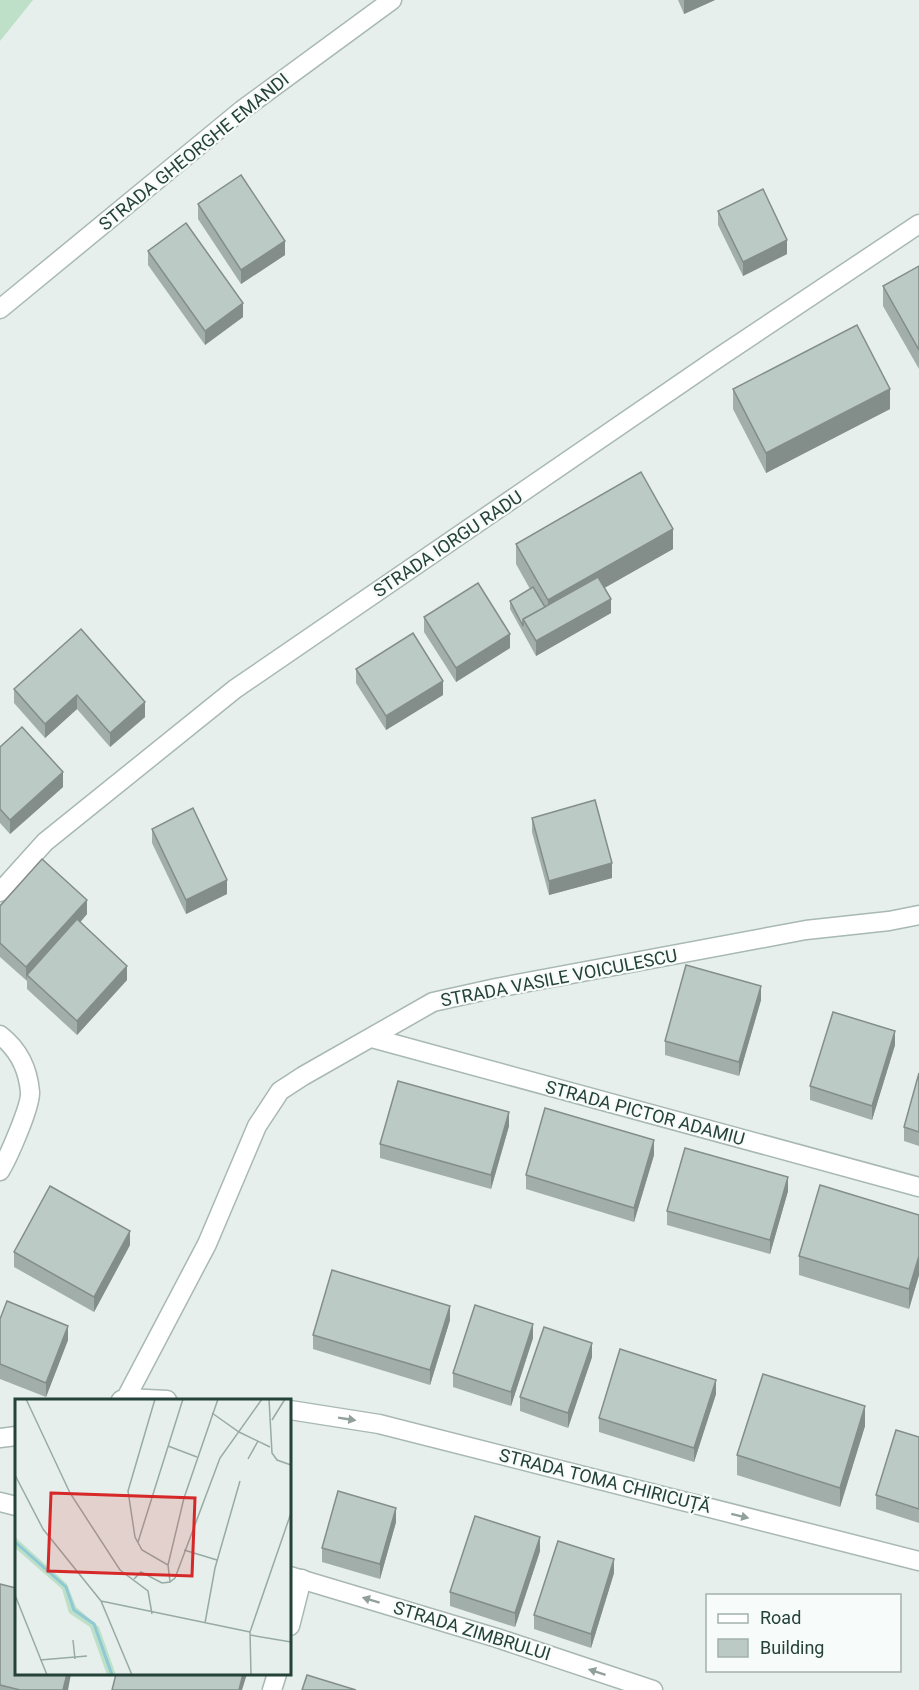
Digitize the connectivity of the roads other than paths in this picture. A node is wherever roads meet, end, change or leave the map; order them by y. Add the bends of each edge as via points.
1 (392, 0) edge
2 (919, 224) edge
3 (0, 309) edge
4 (0, 892) edge
5 (919, 915) edge
6 (0, 1035) edge
7 (372, 1038) junction
8 (0, 1171) edge
9 (919, 1187) edge
10 (123, 1399) edge
11 (291, 1410) edge
12 (15, 1436) edge
13 (0, 1437) edge
14 (0, 1502) edge
15 (15, 1506) edge
16 (919, 1561) edge
17 (296, 1577) edge
18 (291, 1618) edge
19 (277, 1675) edge
20 (272, 1690) edge
21 (653, 1690) edge

1 - 3 street, STRADA GHEORGHE EMANDI via 242,110
2 - 4 street, STRADA IORGU RADU via 235,689 45,842
5 - 7 street, STRADA VASILE VOICULESCU via 806,930 433,1002
6 - 8 street via 24,1064 30,1094 10,1154
7 - 9 street, STRADA PICTOR ADAMIU
7 - 10 street, STRADA VASILE VOICULESCU via 280,1091 257,1126 207,1244
11 -> 16 street, STRADA TOMA CHIRICUȚĂ via 379,1424
12 - 13 street
14 - 15 street
17 - 18 street
21 -> 17 street, STRADA ZIMBRULUI
19 - 20 street

